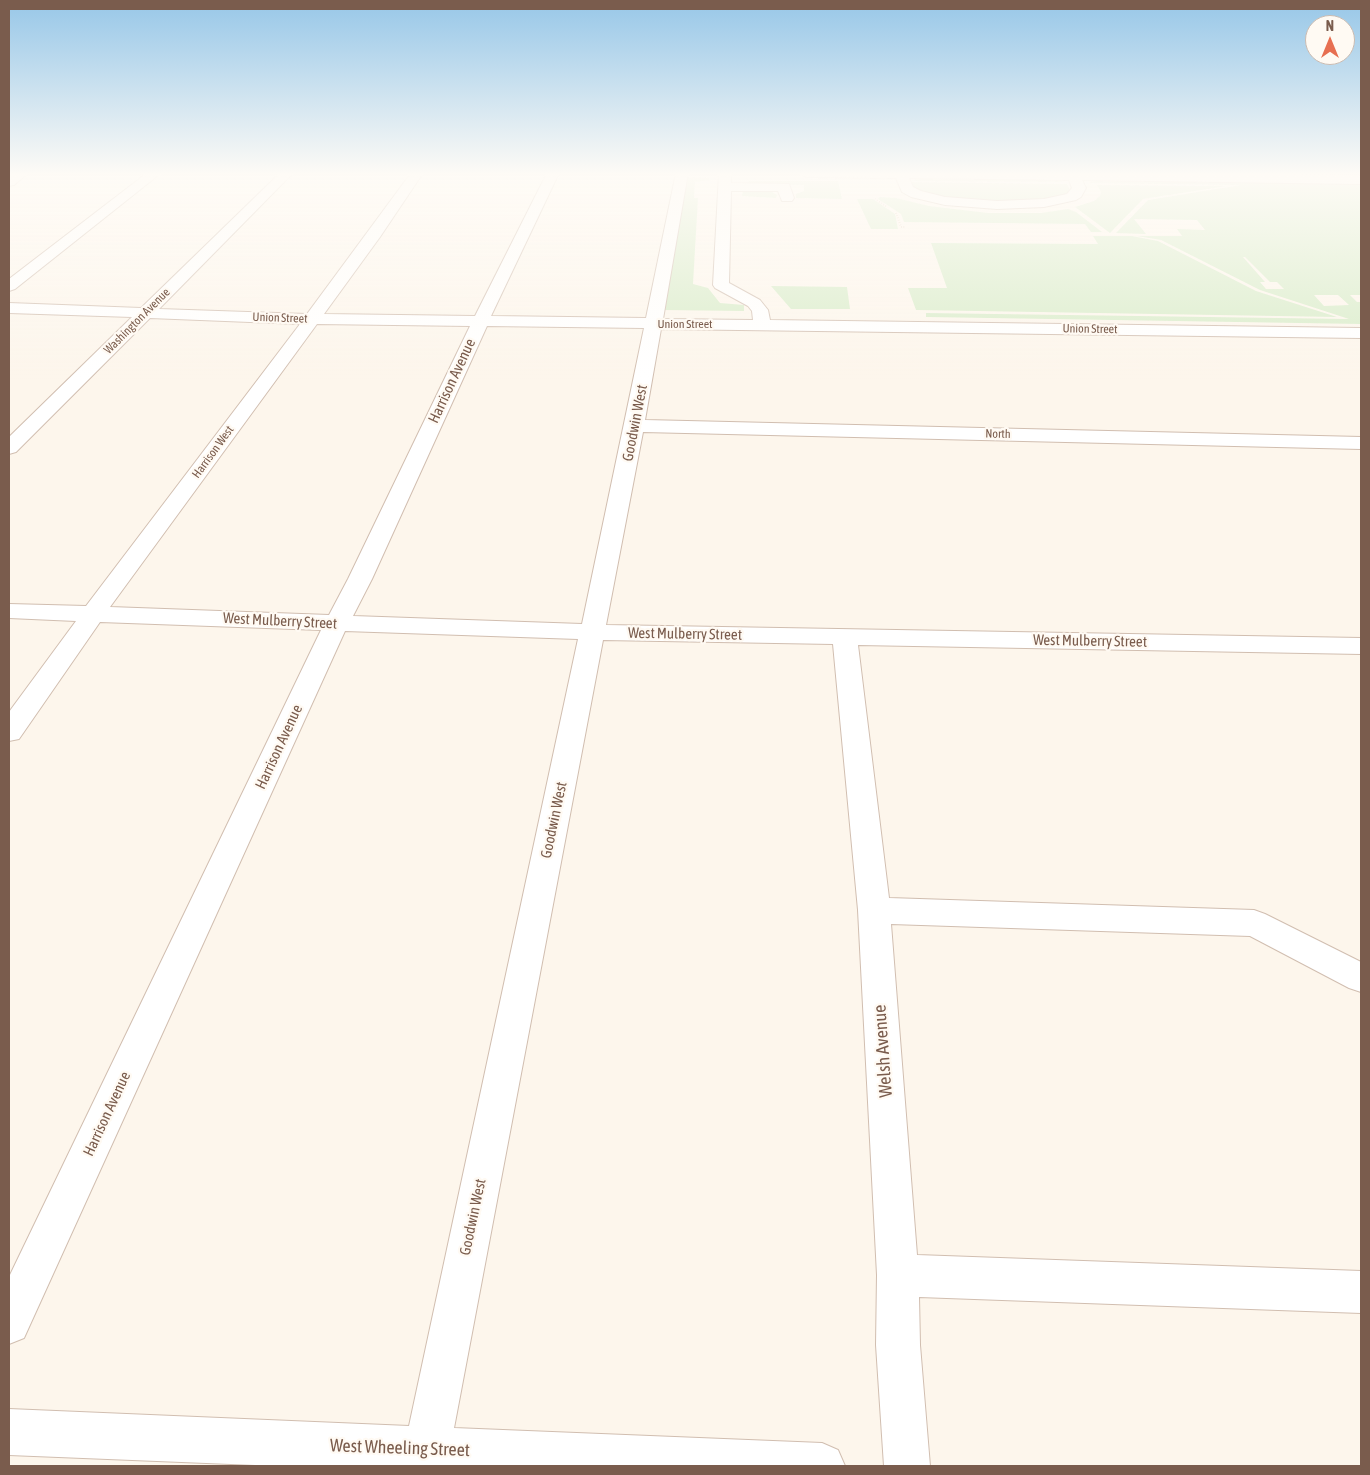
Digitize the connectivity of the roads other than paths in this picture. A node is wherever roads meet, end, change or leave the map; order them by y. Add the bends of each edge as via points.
1 (66, 242) edge
2 (217, 242) edge
3 (369, 242) edge
4 (519, 242) edge
5 (669, 242) edge
6 (723, 242) edge
7 (9, 286) edge
8 (9, 308) edge
9 (144, 314) junction
10 (311, 319) junction
11 (481, 320) junction
12 (654, 324) junction
13 (762, 325) junction
14 (1360, 335) edge
15 (634, 426) junction
16 (1361, 443) edge
17 (9, 448) edge
18 (9, 611) edge
19 (93, 614) junction
20 (336, 624) junction
21 (592, 632) junction
22 (846, 637) junction
23 (1361, 646) edge
24 (9, 732) edge
25 (874, 910) junction
26 (1361, 978) edge
27 (898, 1275) junction
28 (1361, 1292) edge
29 (9, 1323) edge
30 (9, 1432) edge
31 (426, 1458) edge
32 (822, 1466) edge
33 (907, 1466) edge

1 - 7 street
2 - 9 street, Washington Avenue
3 - 10 street, Harrison West
4 - 11 street, Harrison Avenue
5 - 12 street, Goodwin West
6 - 13 street via 721,285 754,303 760,310
8 - 9 street, Union Street
9 - 10 street, Union Street
9 - 17 street, Washington Avenue
10 - 11 street, Union Street
10 - 19 street, Harrison West
11 - 12 street, Union Street
11 - 20 street, Harrison Avenue
12 - 13 street, Union Street
12 - 15 street, Goodwin West
13 - 14 street, Union Street
15 - 16 street, North
15 - 21 street, Goodwin West
18 - 19 street, West Mulberry Street
19 - 20 street, West Mulberry Street
19 - 24 street, Harrison West
20 - 21 street, West Mulberry Street
20 - 29 street, Harrison Avenue
21 - 22 street, West Mulberry Street
21 - 31 street, Goodwin West
22 - 23 street, West Mulberry Street
22 - 25 street, Welsh Avenue
25 - 26 street via 1254,924
25 - 27 street, Welsh Avenue
27 - 28 street
27 - 33 street, Welsh Avenue via 898,1345
30 - 31 street, West Wheeling Street
31 - 32 street, West Wheeling Street

